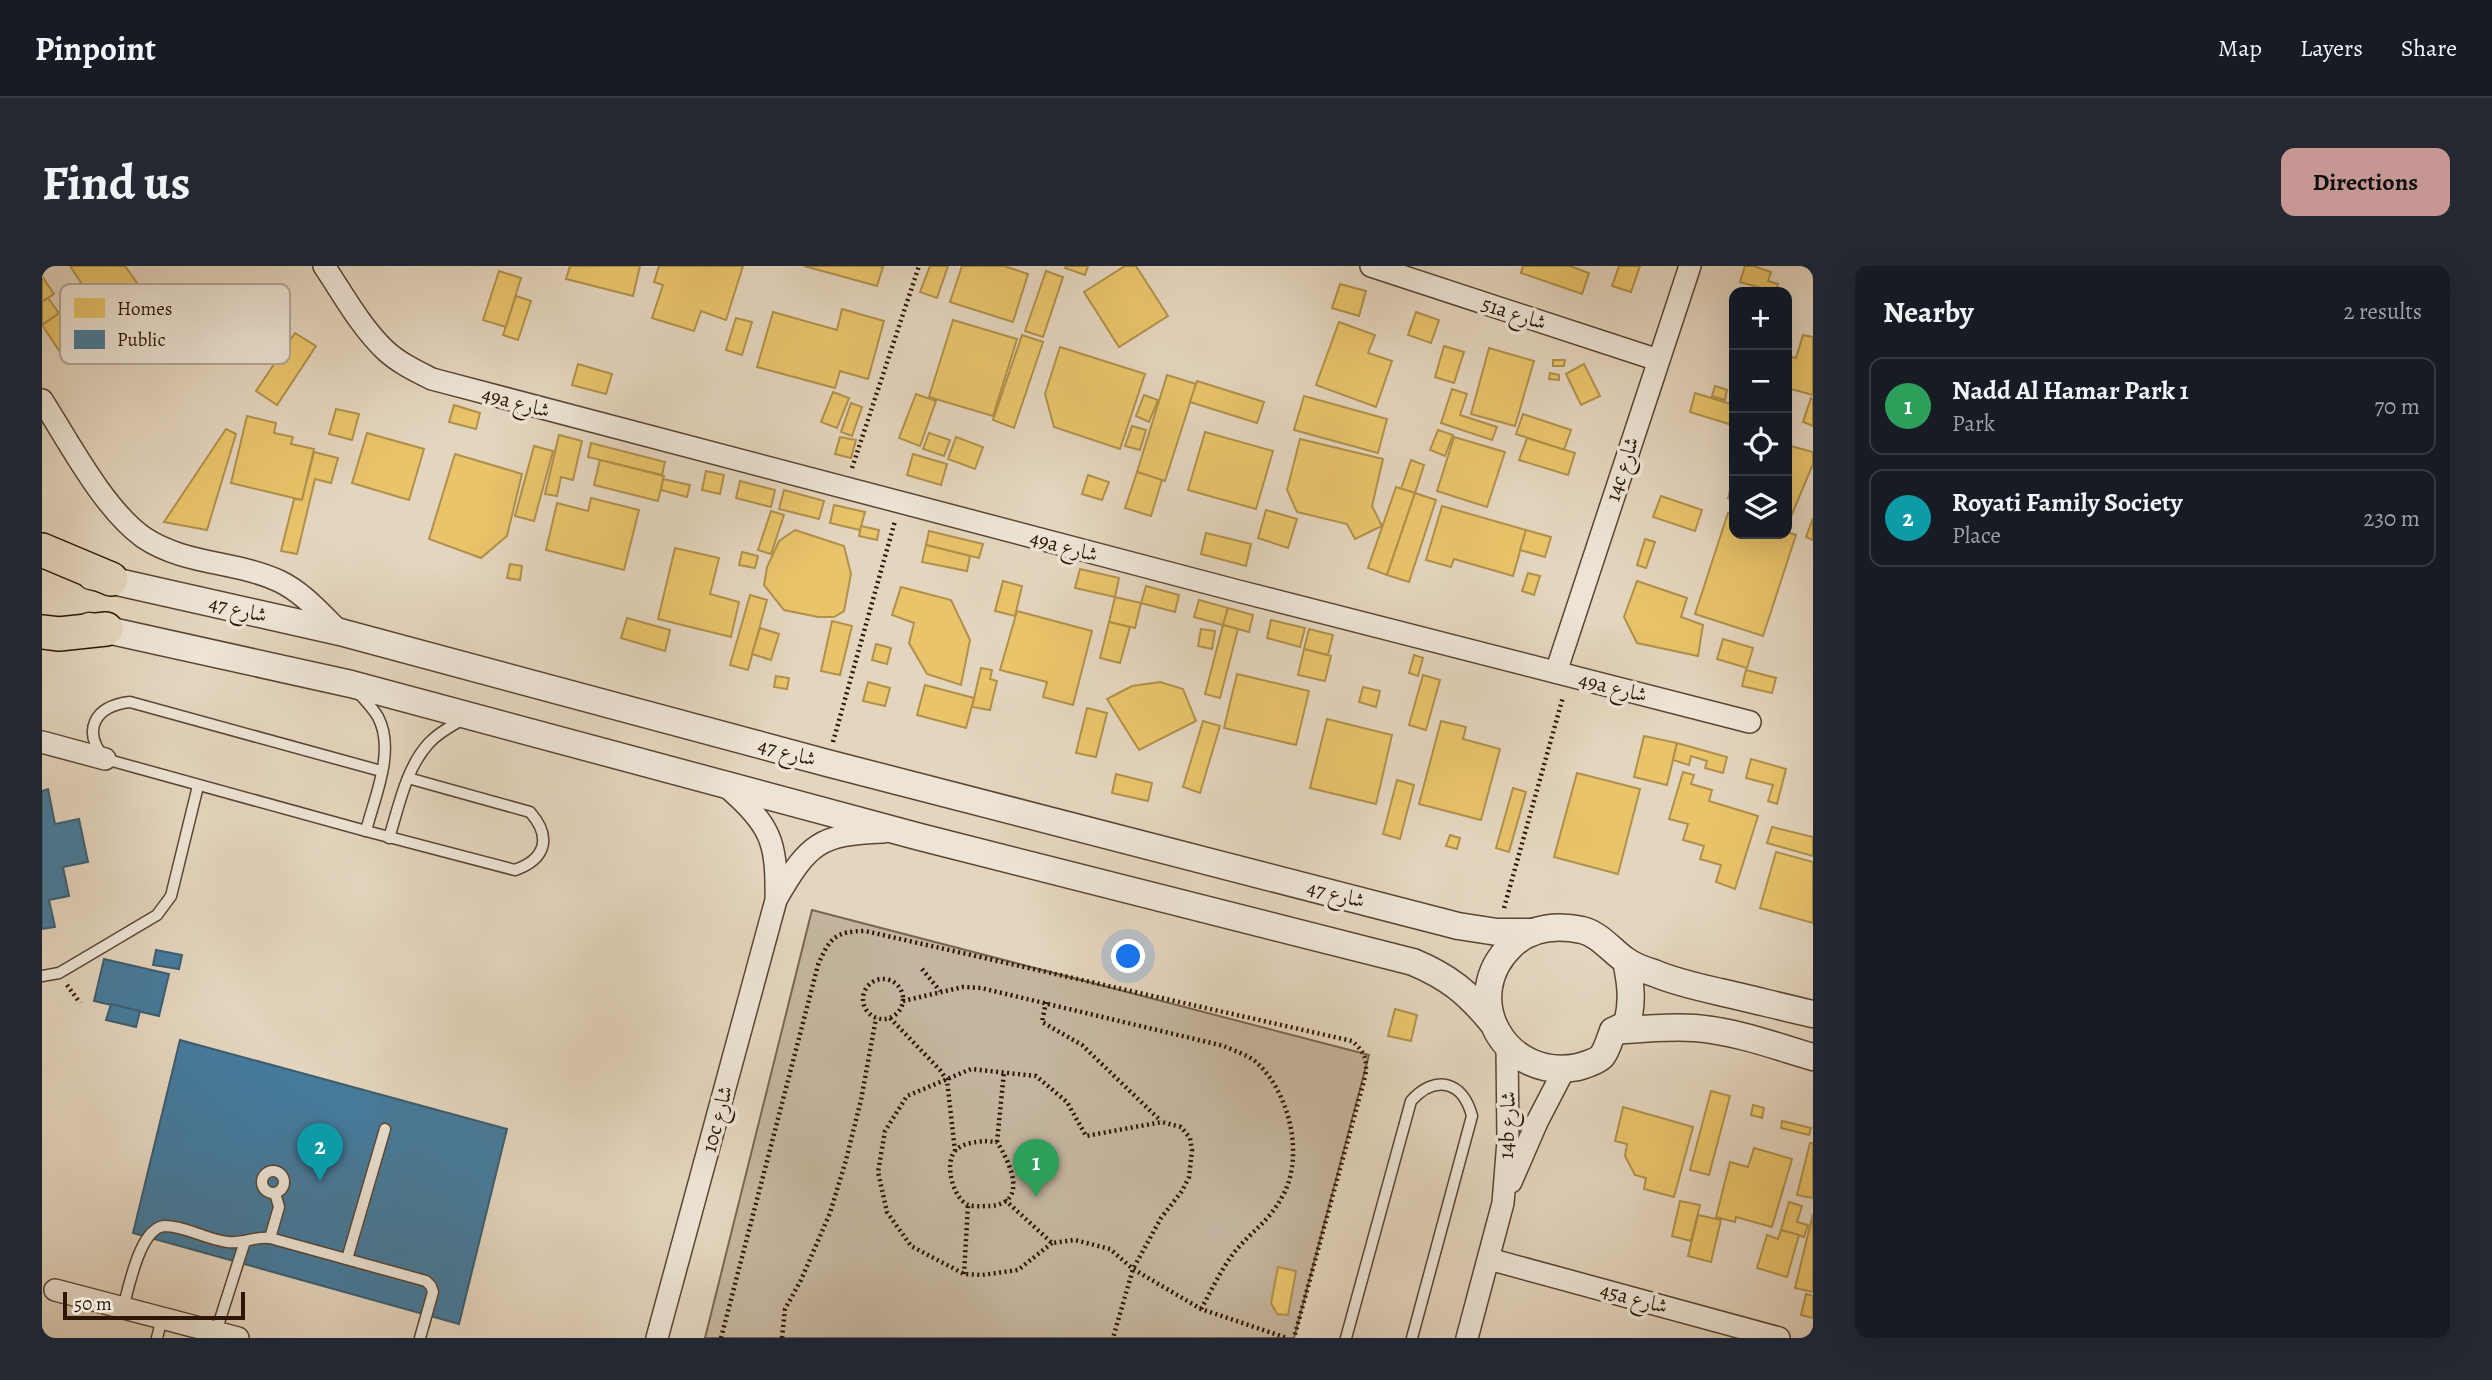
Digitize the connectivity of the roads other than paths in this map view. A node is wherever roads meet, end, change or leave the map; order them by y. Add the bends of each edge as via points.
1 (324, 266) edge
2 (1371, 266) edge
3 (1690, 266) edge
4 (1658, 360) junction
5 (42, 400) edge
6 (42, 550) edge
7 (42, 567) edge
8 (110, 579) junction
9 (42, 618) edge
10 (106, 629) junction
11 (42, 632) edge
12 (340, 632) junction
13 (1562, 674) junction
14 (351, 684) junction
15 (469, 715) junction
16 (1750, 722) dead end
17 (42, 742) edge
18 (105, 759) junction
19 (381, 771) junction
20 (408, 778) junction
21 (723, 784) junction
22 (198, 786) junction
23 (366, 831) junction
24 (899, 831) junction
25 (389, 838) junction
26 (776, 900) junction
27 (1532, 932) junction
28 (1626, 961) junction
29 (42, 976) edge
30 (1813, 1014) edge
31 (1492, 1022) junction
32 (1613, 1031) junction
33 (1507, 1047) junction
34 (1813, 1057) edge
35 (1564, 1070) junction
36 (385, 1129) dead end
37 (275, 1193) dead end
38 (1503, 1203) junction
39 (270, 1238) junction
40 (244, 1241) junction
41 (346, 1259) junction
42 (1489, 1259) junction
43 (55, 1290) dead end
44 (123, 1308) junction
45 (159, 1328) edge
46 (216, 1332) junction
47 (1747, 1334) edge
48 (238, 1338) edge
49 (420, 1338) edge
50 (657, 1338) edge
51 (1346, 1338) edge
52 (1412, 1338) edge
53 (1467, 1338) edge
54 (1779, 1338) edge

1 - 13 street, 49a شارع via 386,351 432,379
2 - 4 street, 51a شارع
3 - 4 street, 14c شارع
4 - 13 street, 14c شارع
5 - 12 street via 106,497 143,537 166,550 278,581 311,603
6 - 8 main road
7 - 8 street, شارع 47
8 - 12 street, شارع 47
9 - 10 street
10 - 11 main road
10 - 14 street
12 - 27 street, شارع 47 via 1458,926
13 - 16 street, 49a شارع
14 - 15 street
14 - 19 lane via 378,717 384,735
15 - 20 lane via 430,742
15 - 21 street
17 - 18 street
18 - 19 lane via 92,732 97,719 105,710 130,702
18 - 22 lane
19 - 23 lane
20 - 25 lane
20 - 25 lane via 530,813 541,824 541,853 530,865 515,870
21 - 24 street
21 - 26 street, 10c شارع via 760,818 770,836
22 - 23 lane
22 - 29 lane via 175,884 165,906 65,969
23 - 25 lane
24 - 26 street, 10c شارع via 836,836 818,844 803,856
24 - 31 street via 1413,962 1454,982
26 - 50 street, 10c شارع
27 - 28 street via 1559,927 1585,931
27 - 31 street via 1499,959 1488,1001
28 - 30 street via 1683,983
28 - 32 street via 1632,1006 1627,1024
31 - 33 street
32 - 34 street via 1698,1028
32 - 35 street via 1602,1056
33 - 35 street via 1524,1060
33 - 38 street, 14b شارع
35 - 38 street, 14b شارع
36 - 41 lane
37 - 39 lane via 279,1207
38 - 42 street, 14b شارع
39 - 40 lane
39 - 41 lane
40 - 44 lane via 228,1242 164,1226 154,1229 143,1243
40 - 46 lane
41 - 49 lane via 431,1286
42 - 47 street, 45a شارع
42 - 53 street, 14b شارع
43 - 44 street
44 - 45 street
45 - 46 street
46 - 48 street
47 - 54 street, 45a شارع
51 - 52 lane via 1411,1101 1433,1084 1447,1085 1460,1091 1472,1116

